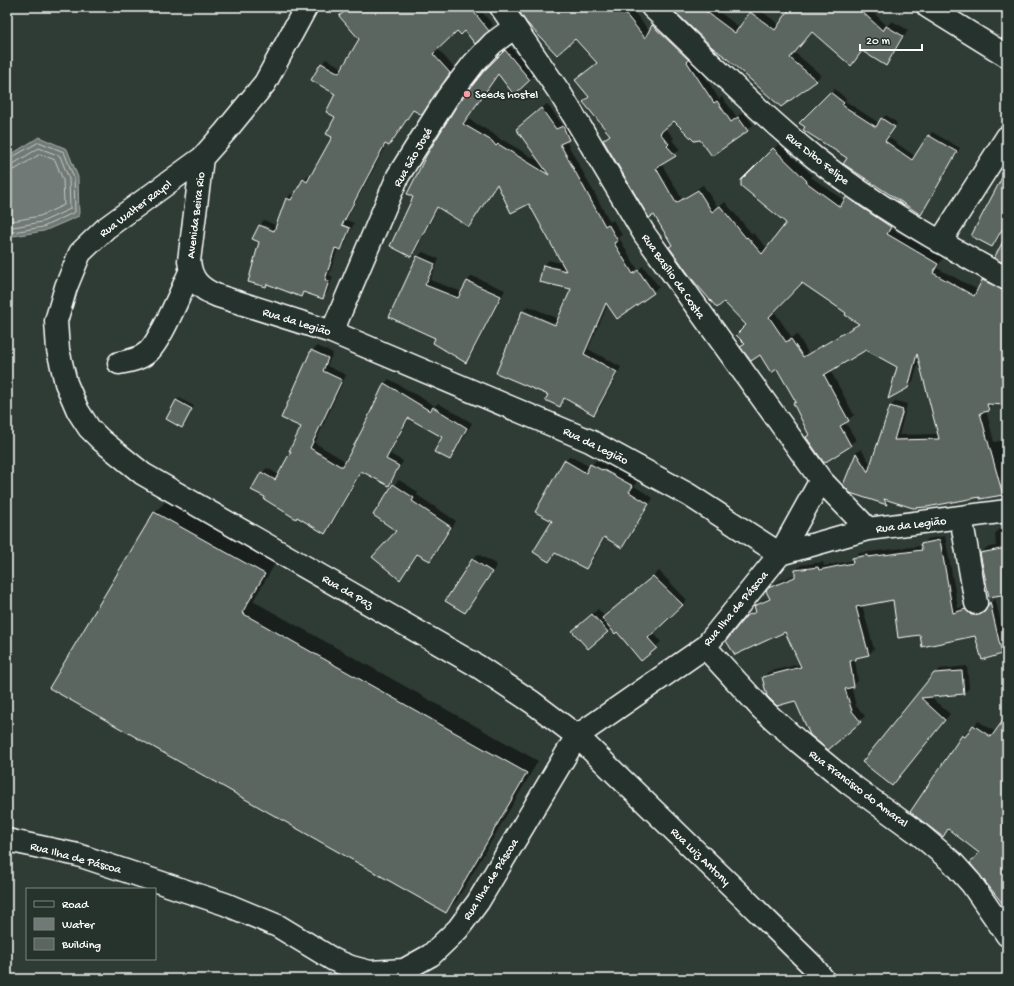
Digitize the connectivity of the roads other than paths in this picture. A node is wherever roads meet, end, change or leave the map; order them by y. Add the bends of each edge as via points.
1 (306, 7) edge
2 (501, 7) edge
3 (652, 7) edge
4 (928, 7) edge
5 (516, 26) junction
6 (1007, 56) edge
7 (1007, 137) edge
8 (202, 158) junction
9 (940, 242) junction
10 (190, 272) junction
11 (1007, 279) edge
12 (332, 332) junction
13 (119, 363) dead end
14 (114, 452) joint
15 (821, 480) junction
16 (1007, 511) edge
17 (961, 517) junction
18 (868, 529) junction
19 (780, 554) junction
20 (976, 603) dead end
21 (705, 647) junction
22 (577, 736) junction
23 (7, 840) edge
24 (1007, 935) edge
25 (823, 979) edge

1 - 8 street, Rua Walter Rayol via 265,83
2 - 5 street, Rua Basílio da Costa
3 - 9 street, Rua Dibo Felipe via 783,131 816,158 866,196
4 - 6 street
5 - 12 street, Rua São José via 493,43 474,63 447,98 398,176
5 - 15 street, Rua Basílio da Costa via 560,93 645,235
7 - 9 street
8 - 10 street, Avenida Beira Rio via 189,261
8 - 14 street, Rua Walter Rayol via 106,228 80,253 66,287 56,321 58,350 66,383 78,411 89,428
9 - 11 street, Rua Dibo Felipe
10 - 12 street, Rua da Legião via 196,283 206,291
10 - 13 street via 158,338 148,352 135,360
12 - 19 street, Rua da Legião via 590,441 689,495
14 - 22 street, Rua da Paz via 144,474 476,665
15 - 18 street, Rua Basílio da Costa
15 - 19 street, Rua Ilha de Páscoa
16 - 17 street, Rua da Legião
17 - 18 street, Rua da Legião
17 - 20 street
18 - 19 street, Rua da Legião
19 - 21 street, Rua Ilha de Páscoa
21 - 22 street, Rua Ilha de Páscoa
21 - 24 street, Rua Francisco do Amaral via 762,709 798,742 952,862 971,883
22 - 23 street, Rua Ilha de Páscoa via 478,902 458,929 431,955 404,970 370,972 351,967 334,960 278,926 225,904 78,855
22 - 25 street, Rua Luiz Antony via 812,965

